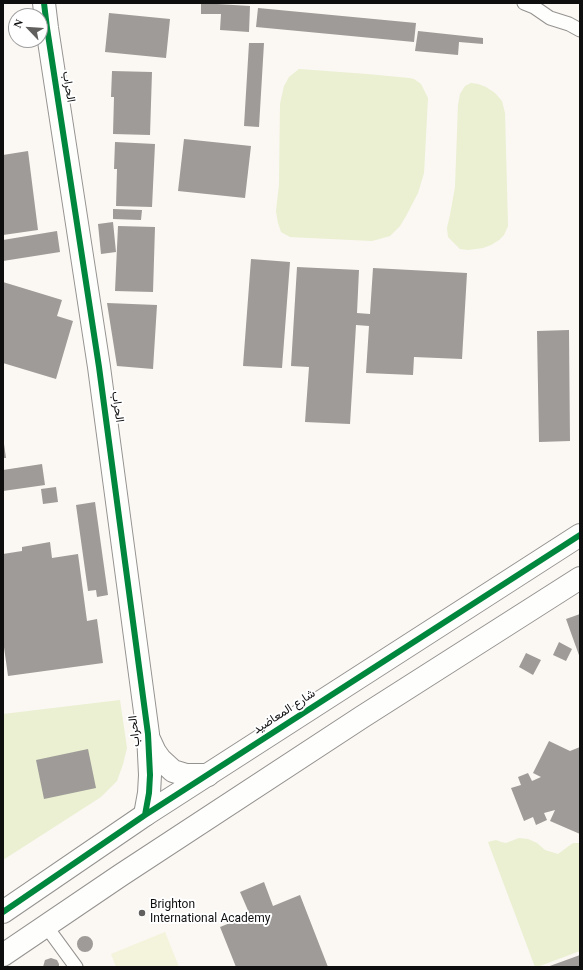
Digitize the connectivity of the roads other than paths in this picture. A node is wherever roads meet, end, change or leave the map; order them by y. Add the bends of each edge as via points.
1 (44, 3) edge
2 (524, 3) edge
3 (580, 30) edge
4 (580, 535) edge
5 (580, 578) edge
6 (148, 734) junction
7 (208, 775) junction
8 (145, 815) junction
9 (3, 912) edge
10 (46, 926) junction
11 (3, 955) edge
12 (76, 967) edge

1 - 6 street, الحراب via 99,367
2 - 3 lane via 550,18
4 - 7 street, شارع المعاضيد
5 - 10 street via 362,717
6 - 7 street, الحراب via 154,752 174,771 186,775
6 - 8 street, الحراب via 150,775
7 - 8 street, شارع المعاضيد
8 - 9 street, شارع المعاضيد
10 - 11 street
10 - 12 lane

